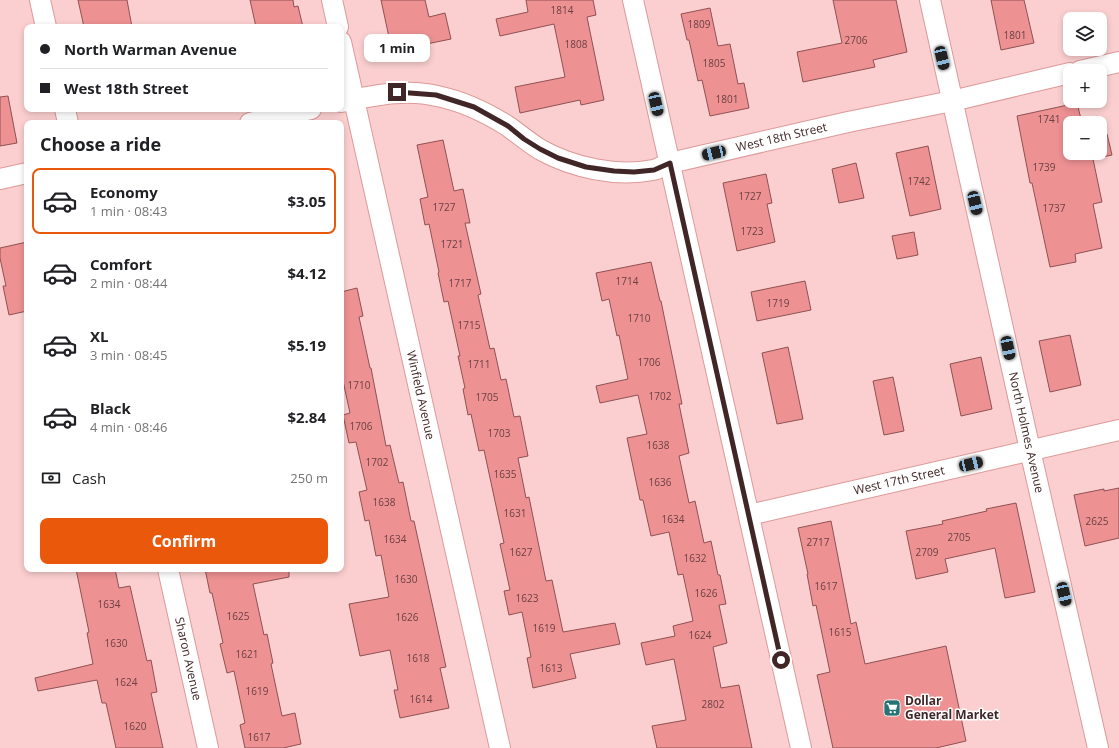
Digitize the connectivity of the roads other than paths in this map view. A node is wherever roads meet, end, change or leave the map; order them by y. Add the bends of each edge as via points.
1 (40, 0) edge
2 (332, 0) edge
3 (633, 0) edge
4 (930, 0) edge
5 (45, 24) edge
6 (337, 24) edge
7 (1119, 62) edge
8 (1107, 65) edge
9 (344, 67) edge
10 (1063, 75) edge
11 (952, 100) junction
12 (348, 101) edge
13 (298, 112) edge
14 (263, 120) edge
15 (670, 163) junction
16 (24, 174) edge
17 (0, 179) edge
18 (1119, 430) edge
19 (1030, 450) junction
20 (749, 515) junction
21 (169, 572) edge
22 (208, 748) edge
23 (500, 748) edge
24 (801, 748) edge
25 (1098, 748) edge

1 - 5 street
2 - 6 street
3 - 15 street
4 - 11 street, North Holmes Avenue
7 - 8 street
9 - 12 street, Winfield Avenue
10 - 11 street, West 18th Street
11 - 15 street, West 18th Street
11 - 19 street, North Holmes Avenue
12 - 15 street, West 18th Street via 397,92 436,95 474,107 508,126 540,149 586,167 634,172 654,170
12 - 23 street, Winfield Avenue
13 - 14 street
15 - 20 street
16 - 17 street
18 - 19 street, West 17th Street
19 - 20 street, West 17th Street
19 - 25 street, North Holmes Avenue
20 - 24 street
21 - 22 street, Sharon Avenue

